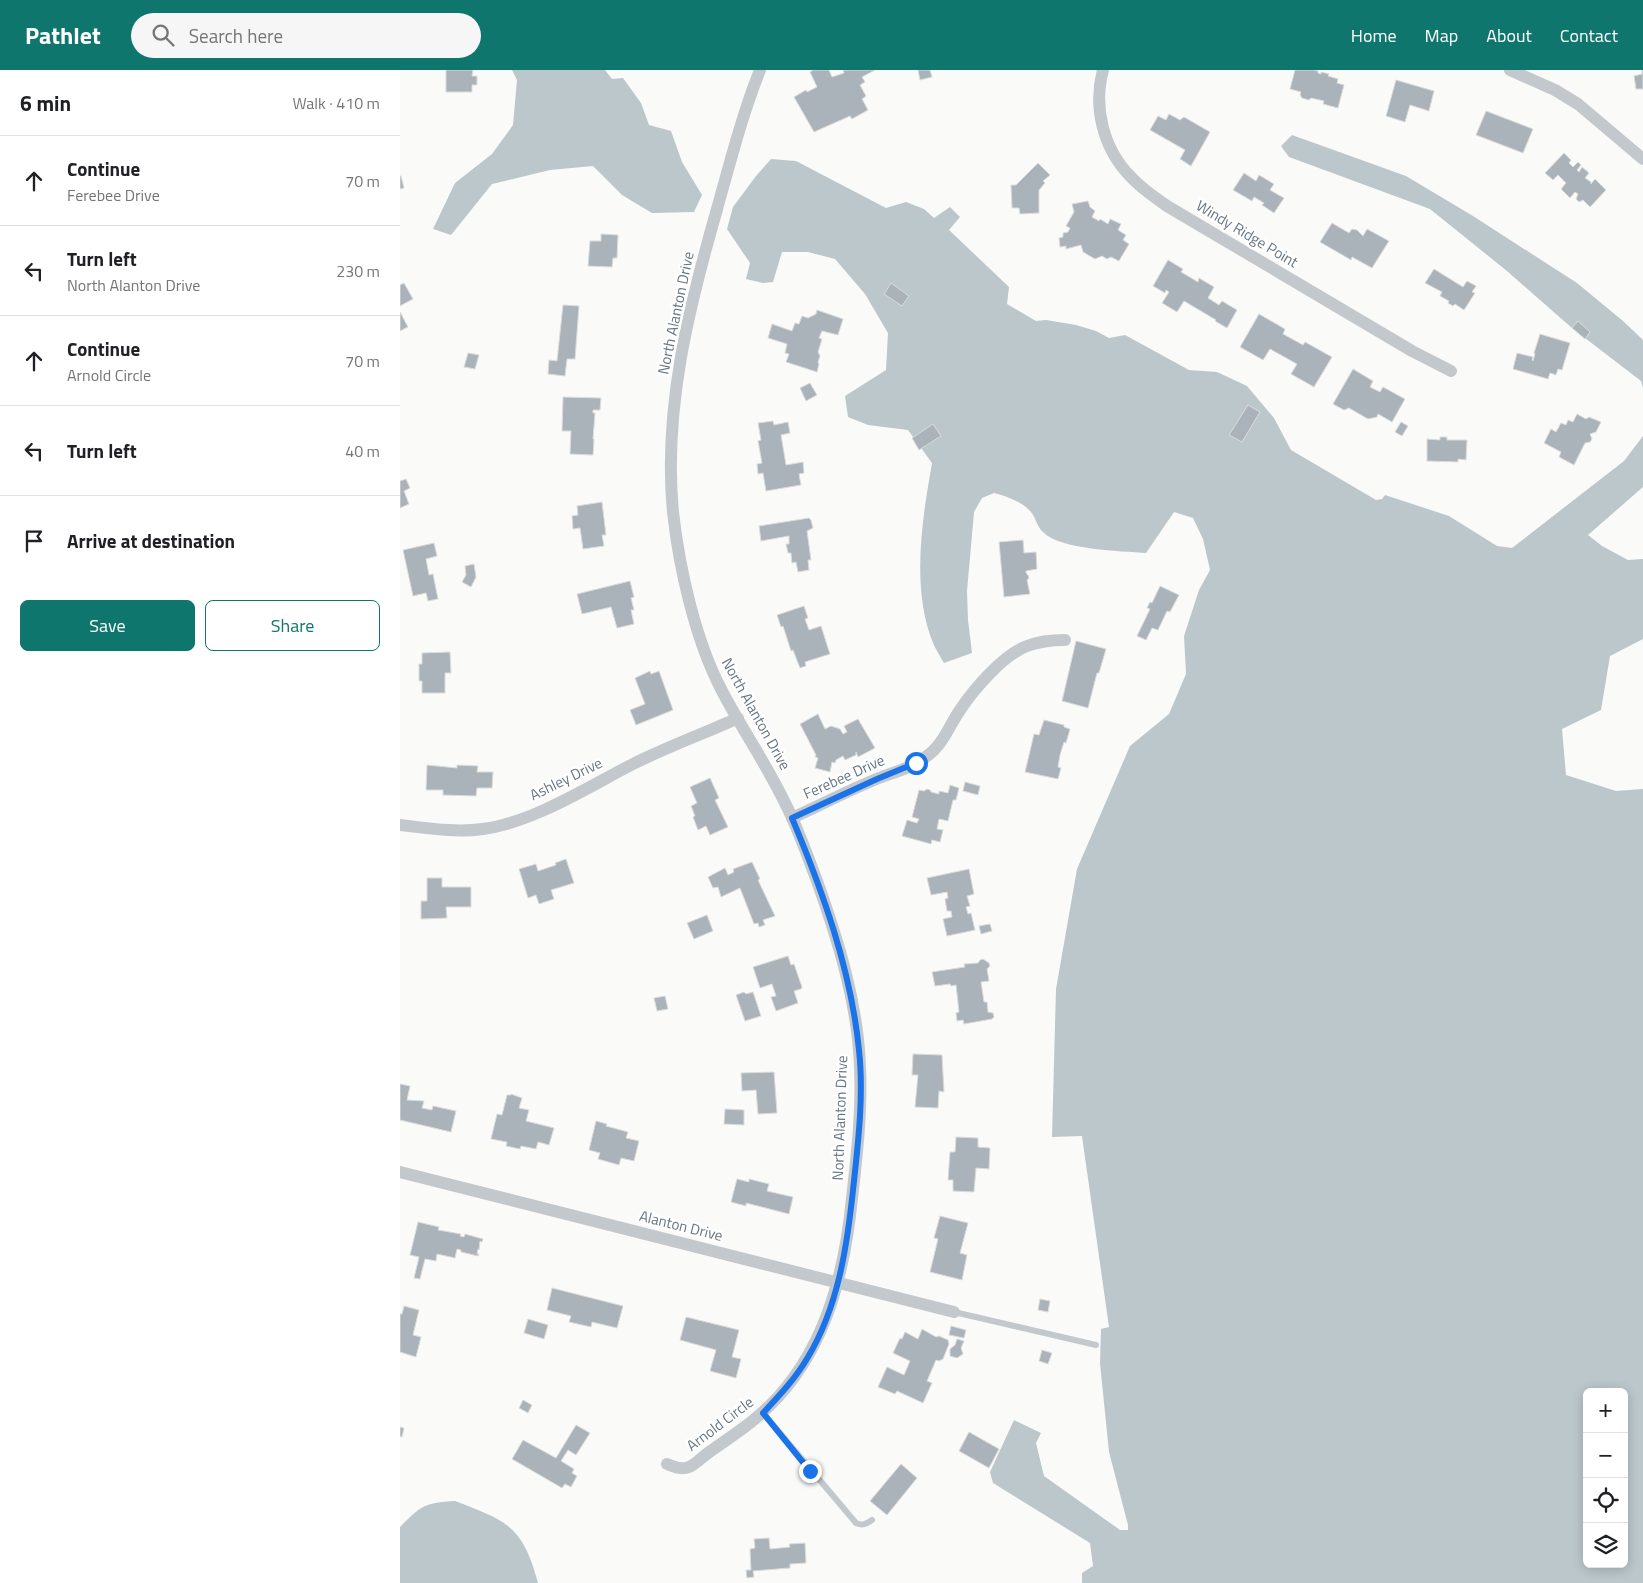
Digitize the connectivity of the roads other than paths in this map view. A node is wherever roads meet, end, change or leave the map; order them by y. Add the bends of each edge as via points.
1 (760, 70) edge
2 (1103, 70) edge
3 (1510, 70) edge
4 (1643, 159) edge
5 (1451, 371) dead end
6 (1065, 640) dead end
7 (738, 718) junction
8 (792, 818) junction
9 (400, 825) edge
10 (400, 1172) edge
11 (838, 1283) junction
12 (954, 1312) joint
13 (1096, 1346) dead end
14 (763, 1413) junction
15 (667, 1464) dead end
16 (872, 1520) dead end

1 - 7 street, North Alanton Drive via 724,182 688,321 678,375 671,462 673,511 686,586 710,666
2 - 5 street, Windy Ridge Point via 1098,96 1102,127 1129,176 1149,194
3 - 4 street via 1578,104
6 - 8 street, Ferebee Drive via 1040,642 1012,654 972,693 943,739 926,757
7 - 8 street, North Alanton Drive
7 - 9 street, Ashley Drive via 635,763 554,805 500,826 467,831
8 - 11 street, North Alanton Drive via 834,928 859,1050 860,1115 856,1163 849,1227
10 - 11 street, Alanton Drive
11 - 12 street, Alanton Drive
11 - 14 street, Arnold Circle via 810,1355
12 - 13 lane
14 - 15 street, Arnold Circle via 692,1466 684,1468
14 - 16 lane via 856,1523 862,1525

